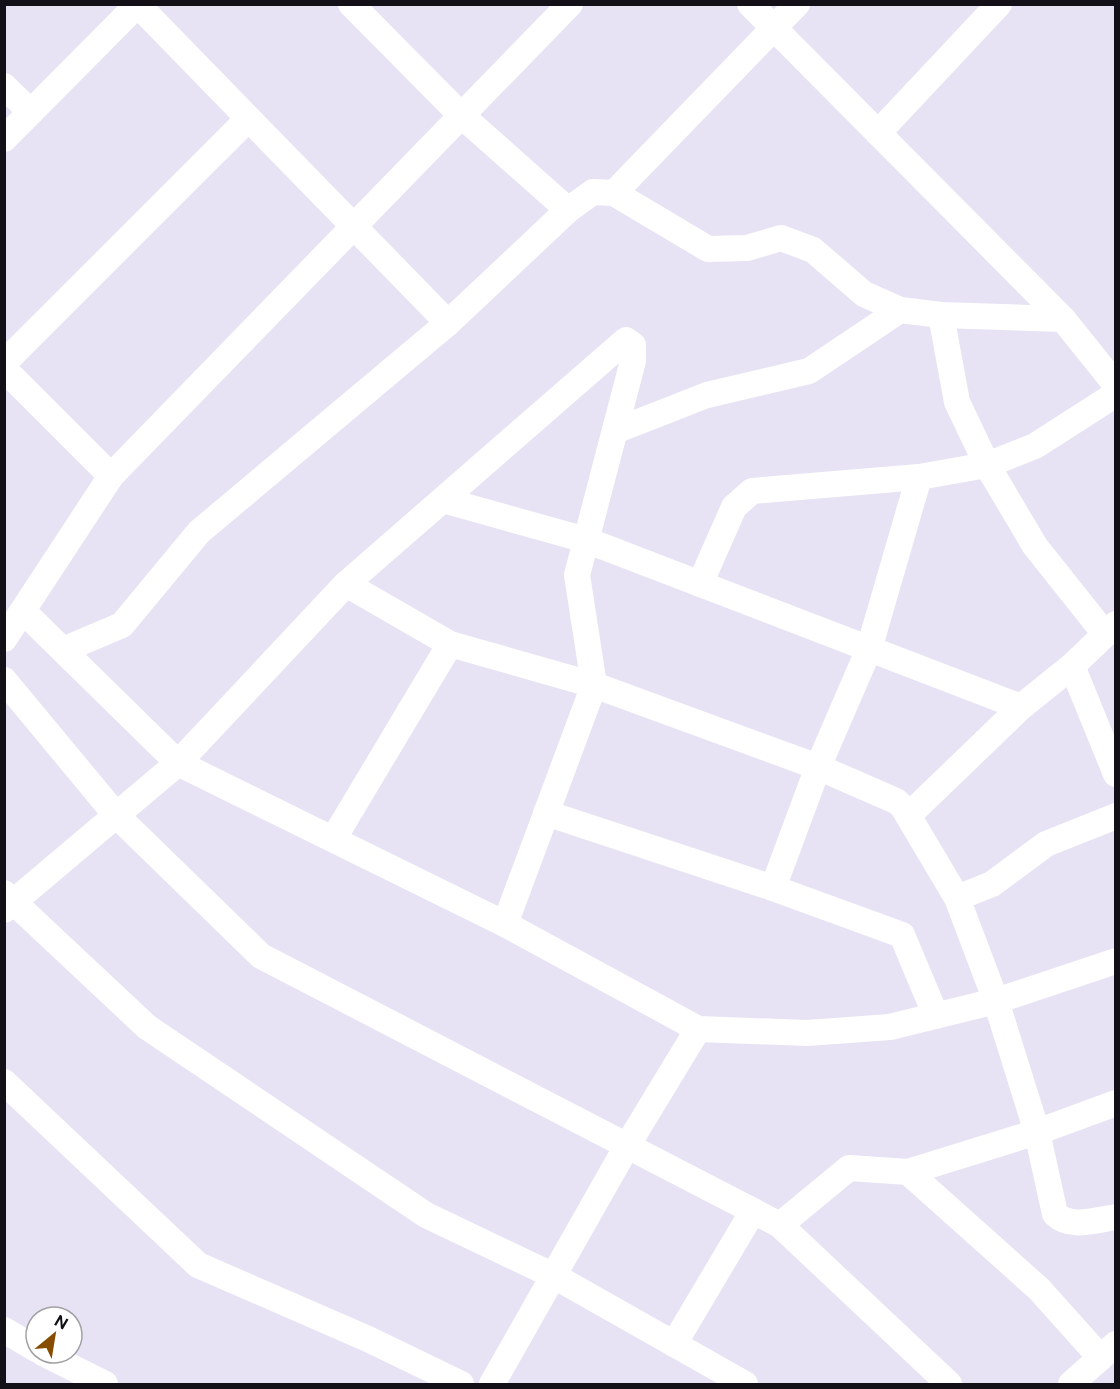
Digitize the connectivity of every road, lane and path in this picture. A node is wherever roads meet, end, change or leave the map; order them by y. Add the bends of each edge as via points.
1 (570, 4) edge
2 (750, 4) edge
3 (797, 4) edge
4 (999, 4) edge
5 (138, 5) edge
6 (357, 6) edge
7 (774, 30) junction
8 (4, 86) edge
9 (31, 112) junction
10 (461, 115) junction
11 (248, 119) junction
12 (878, 134) junction
13 (4, 139) edge
14 (614, 193) junction
15 (568, 210) junction
16 (355, 228) junction
17 (900, 310) junction
18 (941, 315) junction
19 (1063, 319) junction
20 (447, 323) junction
21 (4, 363) edge
22 (4, 369) edge
23 (1116, 385) edge
24 (1116, 394) edge
25 (615, 431) junction
26 (987, 465) junction
27 (111, 476) junction
28 (919, 477) junction
29 (443, 500) junction
30 (586, 540) junction
31 (346, 584) junction
32 (700, 584) junction
33 (23, 611) junction
34 (1110, 629) edge
35 (4, 639) edge
36 (450, 644) junction
37 (869, 649) junction
38 (63, 650) junction
39 (1072, 666) junction
40 (4, 680) edge
41 (594, 685) junction
42 (1021, 707) junction
43 (178, 763) junction
44 (818, 767) junction
45 (1116, 774) edge
46 (546, 813) junction
47 (909, 814) junction
48 (116, 815) junction
49 (1116, 816) edge
50 (334, 837) junction
51 (773, 888) junction
52 (957, 898) junction
53 (8, 902) edge
54 (504, 924) junction
55 (1116, 961) edge
56 (996, 1001) junction
57 (936, 1016) junction
58 (698, 1029) junction
59 (4, 1082) edge
60 (1116, 1103) edge
61 (1037, 1132) junction
62 (627, 1146) junction
63 (908, 1172) junction
64 (753, 1211) junction
65 (1116, 1217) edge
66 (780, 1225) junction
67 (554, 1276) junction
68 (4, 1329) edge
69 (24, 1342) edge
70 (674, 1344) junction
71 (1107, 1350) edge
72 (67, 1365) edge
73 (105, 1384) edge
74 (461, 1384) edge
75 (492, 1384) edge
76 (745, 1384) edge
77 (949, 1384) edge
78 (1071, 1384) edge

1 - 10 street
2 - 7 street
3 - 7 street
4 - 12 street
5 - 9 street
5 - 11 street
6 - 10 street
7 - 12 street
7 - 14 street
8 - 9 street
9 - 13 street
10 - 15 street
10 - 16 street
11 - 16 street
11 - 21 street
12 - 19 street
14 - 15 street via 593,192
14 - 17 street via 708,249 747,248 781,238 813,250 864,294
15 - 20 street
16 - 20 street
16 - 27 street
17 - 18 street
17 - 25 street via 809,371 707,395
18 - 19 street
18 - 26 street via 957,402
19 - 23 street
20 - 38 street via 199,532 122,625
22 - 27 street
24 - 26 street via 1035,446
25 - 29 street via 633,361 633,345 626,340
25 - 30 street
26 - 28 street
26 - 34 street via 1035,546
27 - 33 street
28 - 32 street via 752,491 734,507
28 - 37 street
29 - 30 street
29 - 31 street
30 - 32 street
30 - 41 street via 577,575
31 - 36 street
31 - 43 street
32 - 37 street
33 - 35 street
33 - 38 street
34 - 39 street
36 - 41 street
36 - 50 street
37 - 42 street
37 - 44 street
38 - 43 street
39 - 42 street
39 - 45 street
40 - 48 street
41 - 44 street
41 - 46 street
42 - 47 street
43 - 48 street
43 - 50 street
44 - 47 street via 896,801
44 - 51 street
46 - 51 street
46 - 54 street
47 - 52 street
48 - 53 street
48 - 62 street via 261,956
49 - 52 street via 1046,844 992,884
50 - 54 street
51 - 57 street via 902,935
52 - 56 street
53 - 67 street via 147,1027 426,1215
54 - 58 street
55 - 56 street
56 - 57 street
56 - 61 street
57 - 58 street via 890,1027 807,1033
58 - 62 street
59 - 74 street via 198,1264
60 - 61 street
61 - 63 street
61 - 65 street via 1055,1214 1073,1223
62 - 64 street
62 - 67 street
63 - 66 street via 849,1168
63 - 71 street
64 - 66 street
64 - 70 street
66 - 77 street
67 - 70 street
67 - 75 street
68 - 69 street
70 - 76 street
71 - 78 street
72 - 73 street

